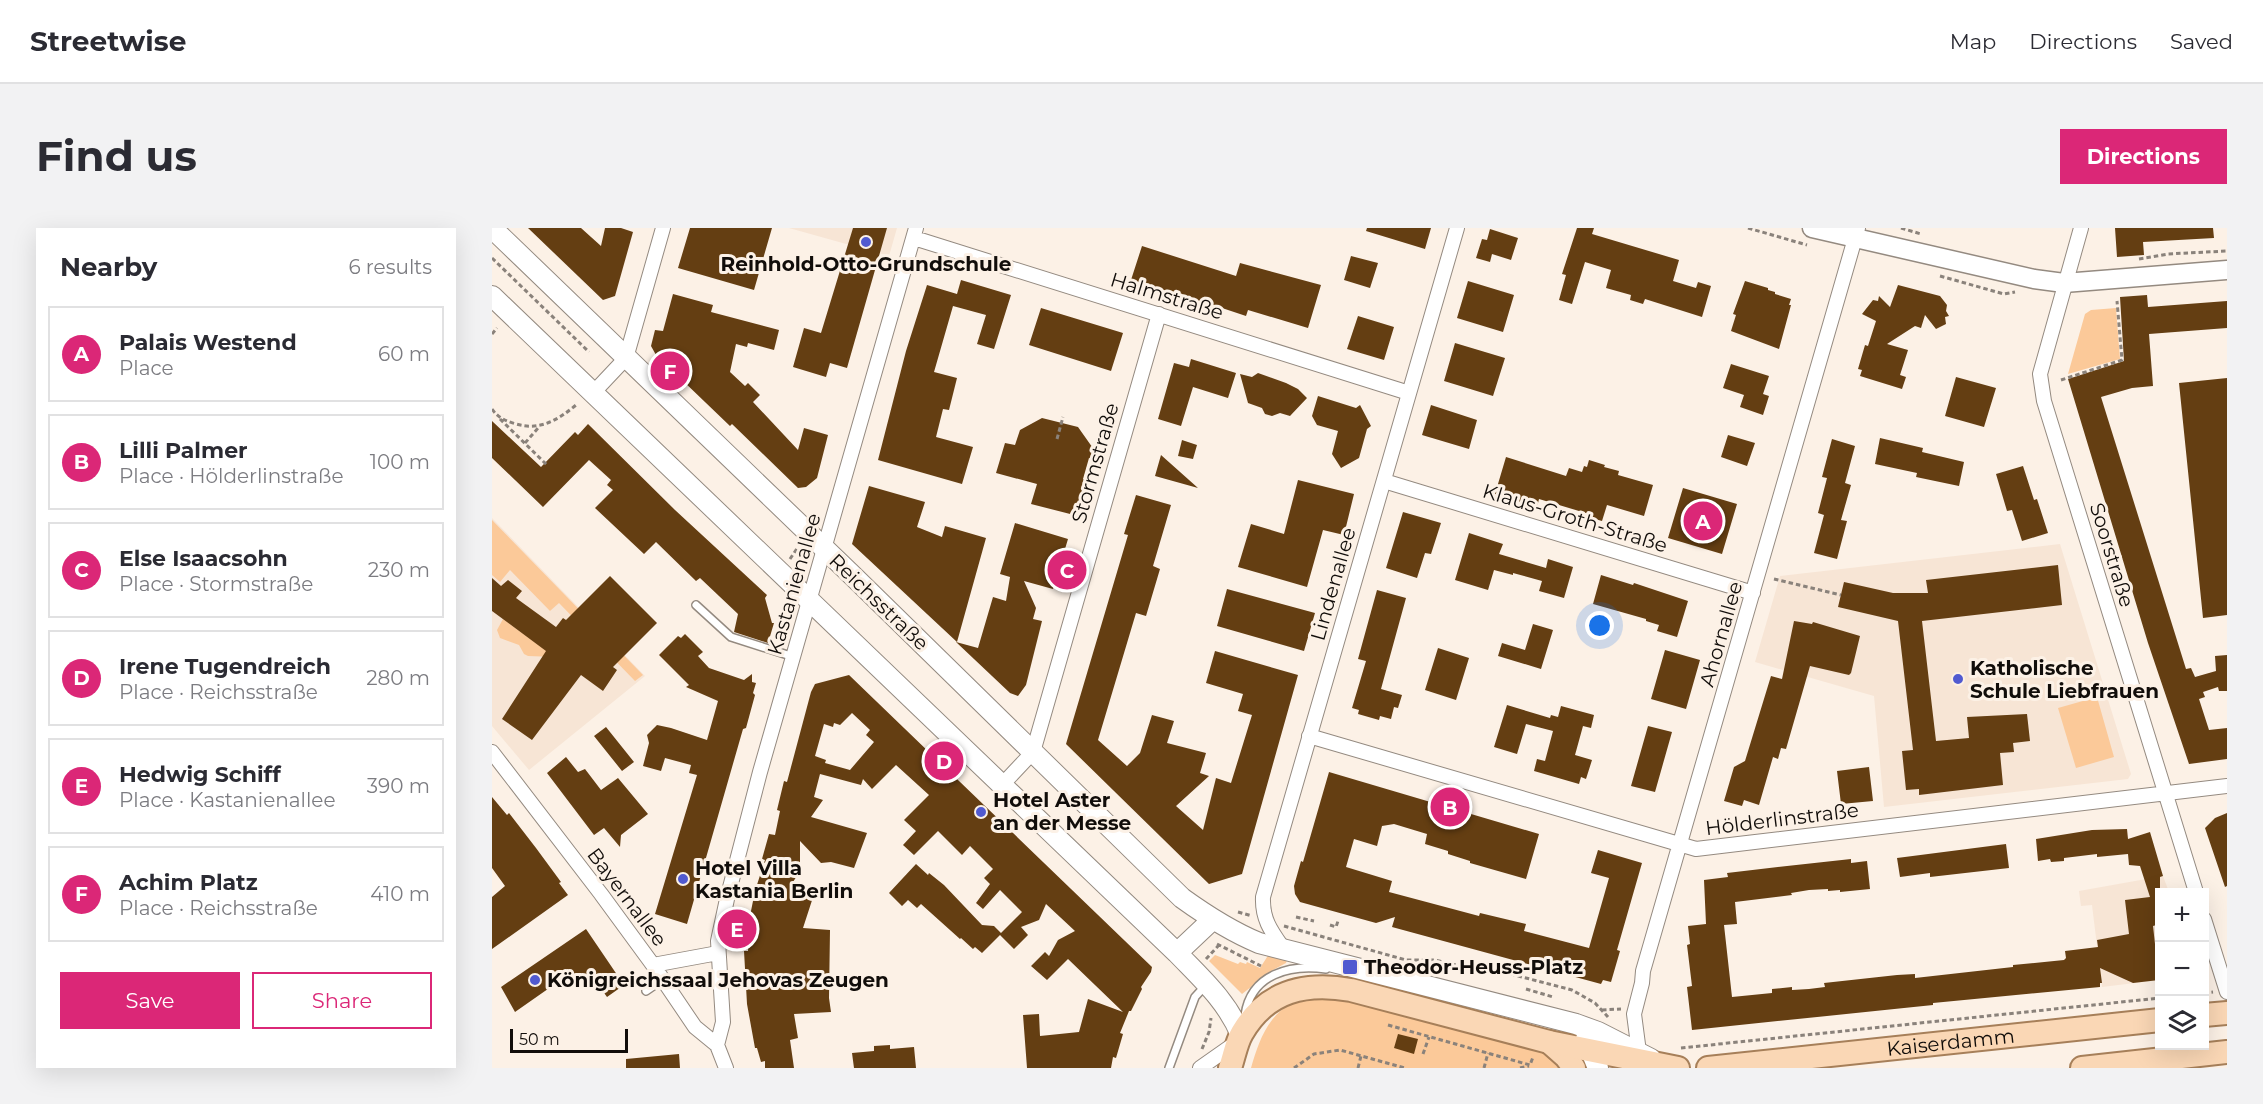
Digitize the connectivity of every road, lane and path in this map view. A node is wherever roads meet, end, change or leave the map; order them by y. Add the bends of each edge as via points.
1 (492, 228) edge
2 (663, 228) edge
3 (1457, 228) edge
4 (1748, 228) edge
5 (2081, 228) edge
6 (915, 233) edge
7 (1856, 233) edge
8 (1811, 237) edge
9 (492, 258) edge
10 (2227, 270) edge
11 (2064, 283) junction
12 (492, 296) edge
13 (2117, 302) dead end
14 (1159, 314) junction
15 (497, 328) dead end
16 (492, 334) edge
17 (589, 352) dead end
18 (626, 358) junction
19 (2061, 380) dead end
20 (592, 393) junction
21 (1409, 393) junction
22 (576, 405) dead end
23 (492, 410) edge
24 (497, 416) junction
25 (1063, 417) dead end
26 (539, 427) junction
27 (1057, 439) dead end
28 (525, 443) junction
29 (548, 466) dead end
30 (1384, 481) junction
31 (800, 543) dead end
32 (825, 550) junction
33 (784, 566) dead end
34 (1774, 579) dead end
35 (1753, 593) junction
36 (1841, 595) dead end
37 (810, 601) junction
38 (696, 605) dead end
39 (794, 657) junction
40 (1309, 736) junction
41 (492, 752) edge
42 (1033, 752) junction
43 (1001, 786) junction
44 (2227, 786) edge
45 (2166, 794) junction
46 (1681, 844) junction
47 (2195, 888) edge
48 (1296, 917) dead end
49 (1212, 920) junction
50 (1314, 921) dead end
51 (1338, 921) dead end
52 (1281, 925) dead end
53 (1330, 925) dead end
54 (2209, 932) edge
55 (1223, 941) dead end
56 (1283, 948) junction
57 (718, 953) junction
58 (1177, 953) junction
59 (1206, 958) dead end
60 (1245, 958) dead end
61 (653, 965) junction
62 (1261, 966) dead end
63 (662, 980) junction
64 (1426, 984) junction
65 (1526, 989) dead end
66 (1201, 990) junction
67 (646, 991) dead end
68 (2227, 991) edge
69 (1553, 997) dead end
70 (2155, 999) edge
71 (1623, 1009) dead end
72 (1602, 1010) junction
73 (2227, 1013) edge
74 (2209, 1015) edge
75 (2155, 1021) edge
76 (1612, 1023) dead end
77 (1576, 1024) junction
78 (1388, 1025) dead end
79 (1241, 1036) junction
80 (1429, 1037) junction
81 (717, 1045) junction
82 (1541, 1047) junction
83 (1639, 1052) junction
84 (2227, 1052) edge
85 (1488, 1053) junction
86 (1423, 1054) dead end
87 (1361, 1056) junction
88 (1595, 1059) edge
89 (1671, 1060) edge
90 (1199, 1063) edge
91 (1807, 1063) edge
92 (1530, 1065) junction
93 (726, 1068) edge
94 (1169, 1068) edge
95 (1230, 1068) edge
96 (1294, 1068) edge
97 (1358, 1068) edge
98 (1405, 1068) edge
99 (1484, 1068) edge
100 (1520, 1068) edge
101 (1574, 1068) edge
102 (1708, 1068) edge
103 (2082, 1068) edge

1 - 18 main road, Reichsstraße
2 - 18 street
3 - 21 street, Lindenallee
4 - 8 path
5 - 11 street, Soorstraße
6 - 14 street, Halmstraße
6 - 32 street, Kastanienallee
7 - 8 street
7 - 11 street via 2034,279
7 - 35 street, Ahornallee
9 - 17 path
10 - 11 street
11 - 45 street, Soorstraße via 2040,374 2044,401
12 - 20 main road
13 - 19 path via 2122,360
14 - 21 street, Halmstraße
14 - 42 street, Stormstraße
15 - 16 path
18 - 20 street
18 - 32 main road, Reichsstraße
20 - 37 main road
21 - 30 street, Lindenallee
22 - 26 path via 560,419
23 - 24 path
24 - 26 path via 525,427
24 - 28 path
25 - 27 path
26 - 28 path
28 - 29 path
30 - 35 street, Klaus-Groth-Straße
30 - 40 street, Lindenallee
31 - 33 path
32 - 37 street, Kastanienallee
32 - 42 main road, Reichsstraße
34 - 36 path
35 - 46 street, Ahornallee
37 - 39 street, Kastanienallee
37 - 43 main road
38 - 39 lane via 731,637
39 - 57 street, Kastanienallee via 727,899
40 - 46 street, Hölderlinstraße
40 - 56 street, Lindenallee via 1263,897 1266,924
41 - 61 street, Bayernallee
42 - 43 street, Stormstraße
42 - 49 main road, Reichsstraße via 1182,898
43 - 58 main road
44 - 45 street, Hölderlinstraße
45 - 46 street, Hölderlinstraße via 1696,849
45 - 47 street, Soorstraße
46 - 83 street, Ahornallee via 1634,1014
48 - 50 path
49 - 56 main road, Reichsstraße via 1259,943
49 - 58 main road
51 - 53 path via 1336,927
52 - 72 path via 1406,960 1435,960 1557,986 1583,995
54 - 68 street
55 - 59 path
56 - 64 main road
57 - 61 street
57 - 81 street, Kastanienallee via 723,1022
58 - 66 main road
60 - 62 path
61 - 63 street, Bayernallee
63 - 67 lane
63 - 81 street, Bayernallee via 695,1028
64 - 77 main road
64 - 79 lane via 1391,985 1347,973 1290,968 1253,992 1247,1001
65 - 69 path
66 - 79 main road via 1223,1000
66 - 90 path via 1211,1019
66 - 94 lane
70 - 89 path
71 - 72 path
72 - 76 path
73 - 74 main road
75 - 91 main road, Kaiserdamm
77 - 83 main road
77 - 88 main road
78 - 80 path
79 - 82 main road via 1266,1004 1280,995 1331,987
79 - 90 street
79 - 95 main road
80 - 85 path
80 - 86 path
81 - 93 street, Bayernallee
82 - 88 main road
82 - 92 path
82 - 101 main road via 1566,1057
83 - 89 main road
84 - 103 main road
85 - 92 path
85 - 99 path
87 - 96 path via 1340,1050 1314,1054
87 - 97 path
87 - 98 path
88 - 89 main road
91 - 102 main road, Kaiserdamm
92 - 100 path

